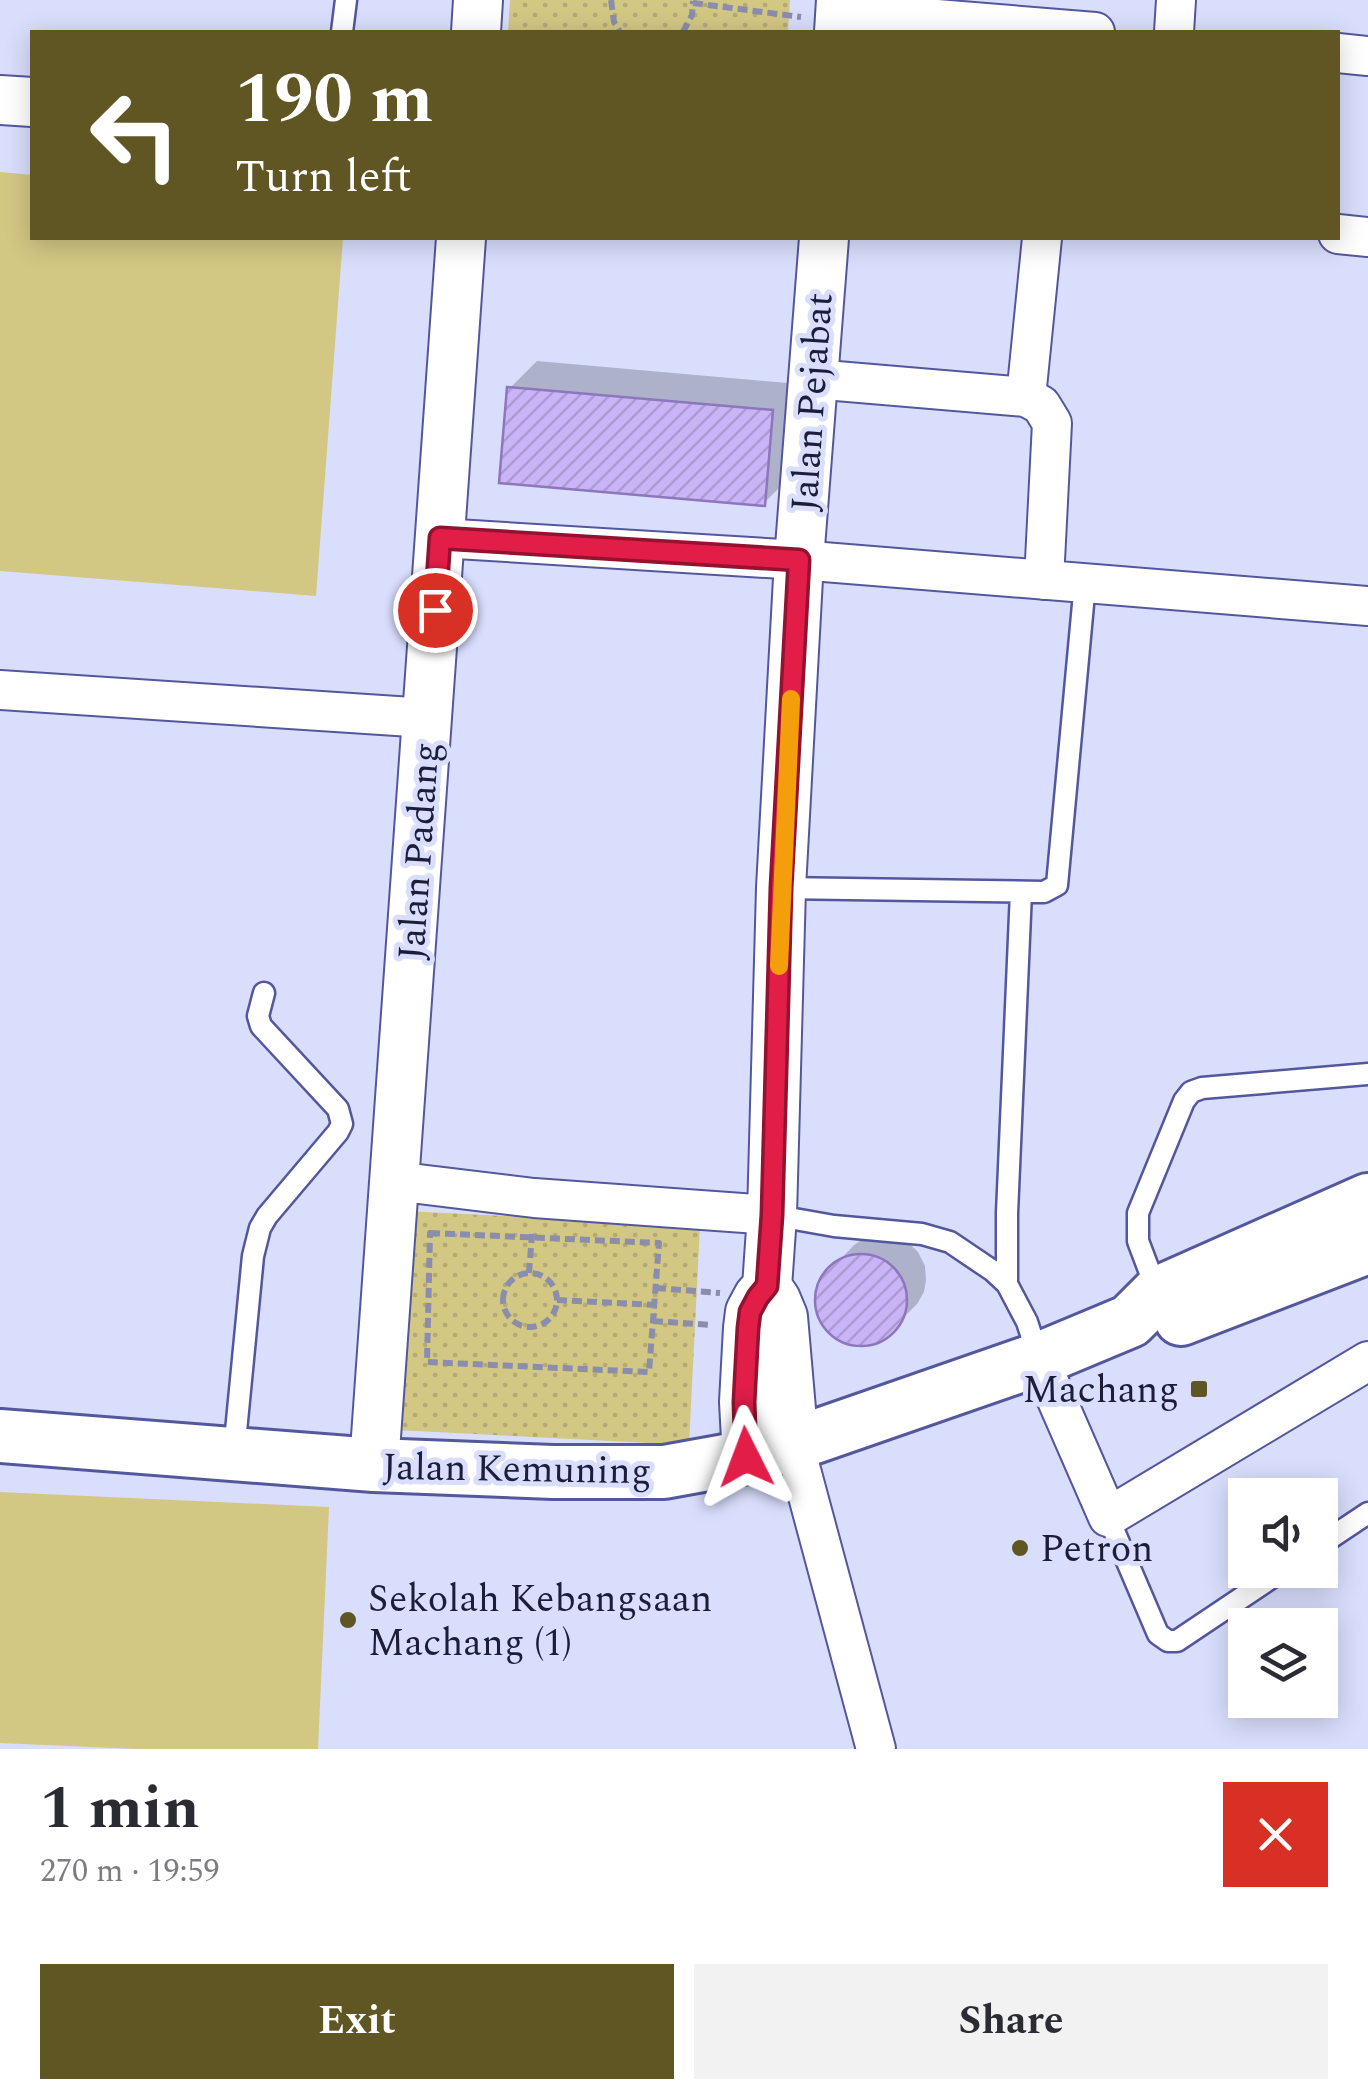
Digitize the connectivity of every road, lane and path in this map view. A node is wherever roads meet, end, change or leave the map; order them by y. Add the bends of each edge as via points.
1 (346, 0) edge
2 (478, 0) edge
3 (611, 0) edge
4 (1176, 0) edge
5 (693, 2) edge
6 (840, 16) edge
7 (1024, 20) edge
8 (342, 30) edge
9 (476, 30) edge
10 (619, 30) edge
11 (684, 30) edge
12 (1083, 30) edge
13 (1174, 30) edge
14 (1340, 53) edge
15 (1368, 56) edge
16 (0, 100) edge
17 (30, 102) edge
18 (1340, 234) edge
19 (1368, 237) edge
20 (461, 240) edge
21 (824, 240) edge
22 (1042, 240) edge
23 (813, 379) junction
24 (1026, 397) junction
25 (440, 538) junction
26 (799, 560) junction
27 (1044, 580) junction
28 (1085, 583) junction
29 (1368, 606) edge
30 (0, 690) edge
31 (427, 718) junction
32 (781, 888) junction
33 (1022, 892) junction
34 (264, 994) dead end
35 (1368, 1074) edge
36 (394, 1181) junction
37 (1368, 1200) edge
38 (772, 1215) junction
39 (1368, 1247) edge
40 (1008, 1284) junction
41 (656, 1288) junction
42 (557, 1300) junction
43 (757, 1304) junction
44 (654, 1306) junction
45 (1153, 1312) junction
46 (654, 1320) junction
47 (1039, 1359) junction
48 (1368, 1361) edge
49 (0, 1436) edge
50 (771, 1451) junction
51 (233, 1454) junction
52 (374, 1466) junction
53 (1368, 1513) edge
54 (1108, 1517) junction
55 (1338, 1533) edge
56 (1256, 1588) edge
57 (876, 1749) edge

1 - 8 lane
2 - 9 street
3 - 10 path
4 - 13 street
5 - 6 path
5 - 11 path
6 - 7 street
7 - 12 street
14 - 15 street
16 - 17 street
18 - 19 street
20 - 25 street, Jalan Padang
21 - 23 street, Jalan Pejabat
22 - 24 street
23 - 24 street
23 - 26 street, Jalan Pejabat
24 - 27 street via 1041,405 1052,424
25 - 26 street
25 - 31 street, Jalan Padang
26 - 27 street
26 - 32 street, Jalan Pejabat
27 - 28 street
28 - 29 street
28 - 33 lane via 1059,881 1049,890
30 - 31 street
31 - 36 street, Jalan Padang
32 - 33 lane
32 - 38 street, Jalan Pejabat
33 - 40 lane
34 - 51 lane via 261,1026 338,1109 342,1124 260,1228
35 - 45 lane via 1192,1092 1138,1213
36 - 38 street
36 - 52 street, Jalan Padang
37 - 45 main road, Jalan Kemuning
38 - 40 lane via 950,1242
38 - 43 street, Jalan Pejabat
39 - 45 main road, Jalan Kemuning
40 - 47 lane
41 - 43 path
41 - 44 path
41 - 46 path via 660,1243 430,1233 427,1362 649,1372
42 - 42 path via 546,1278 529,1272 512,1280 504,1296 508,1314 523,1326 550,1318
42 - 44 path
43 - 46 path
43 - 50 street, Jalan Pejabat via 744,1402
44 - 46 path
45 - 47 main road, Jalan Kemuning
47 - 50 main road, Jalan Kemuning
47 - 54 street
48 - 54 street
49 - 51 main road, Jalan Kemuning
50 - 52 main road, Jalan Kemuning via 664,1472
50 - 57 street
51 - 52 main road, Jalan Kemuning
53 - 55 lane
54 - 56 lane via 1162,1639 1177,1640

